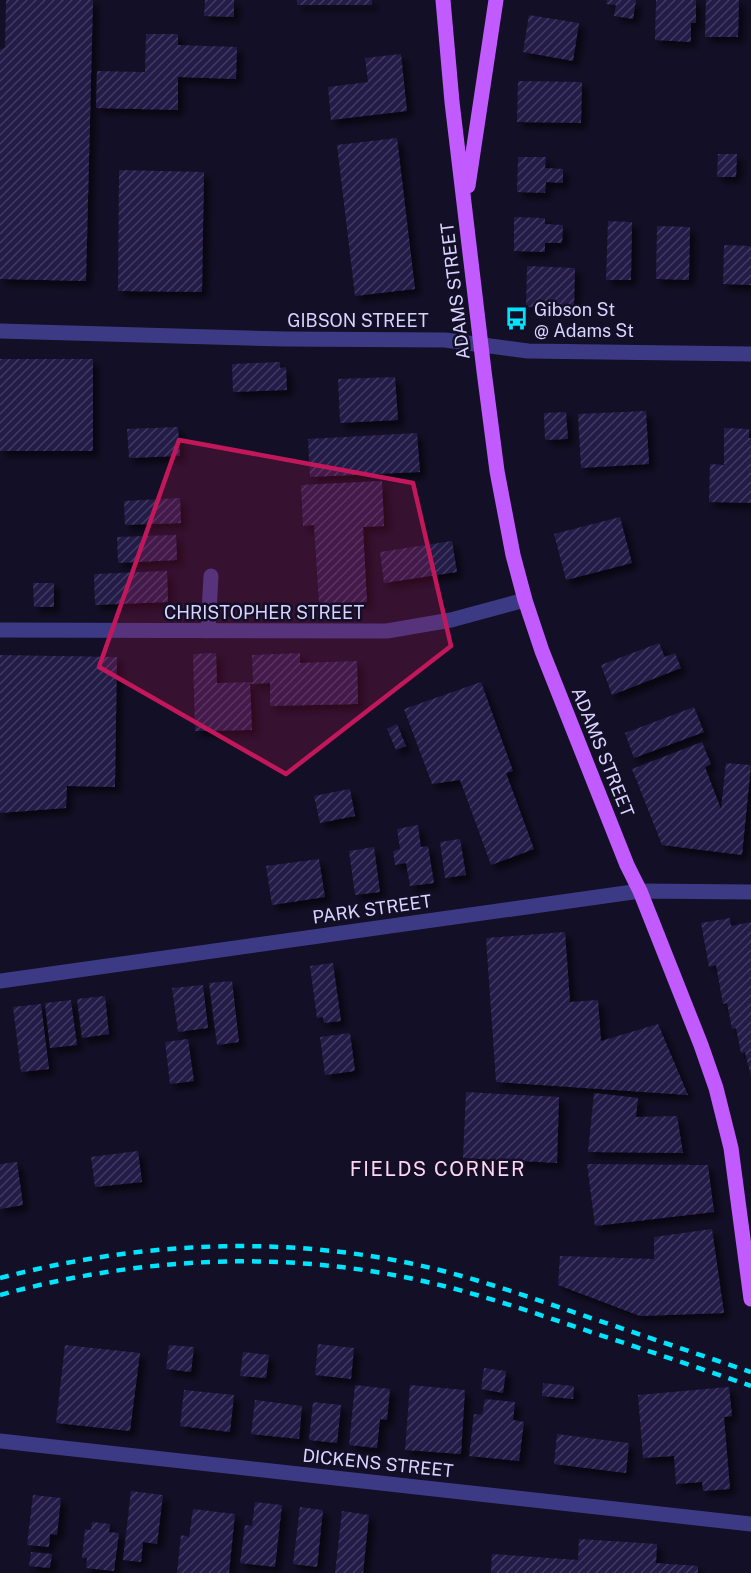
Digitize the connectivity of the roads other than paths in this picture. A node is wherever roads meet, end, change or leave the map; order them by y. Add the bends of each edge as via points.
1 (443, 0) edge
2 (453, 0) edge
3 (496, 0) edge
4 (445, 17) junction
5 (465, 207) junction
6 (0, 331) edge
7 (482, 346) junction
8 (751, 354) edge
9 (211, 576) dead end
10 (525, 600) junction
11 (0, 630) edge
12 (208, 631) junction
13 (640, 891) junction
14 (751, 892) edge
15 (0, 981) edge
16 (747, 1234) edge
17 (751, 1299) edge
18 (0, 1442) edge
19 (751, 1524) edge

1 - 4 main road, ADAMS STREET
2 - 4 main road, ADAMS STREET
3 - 5 main road, ADAMS STREET
4 - 5 main road, ADAMS STREET
5 - 7 main road, ADAMS STREET
6 - 7 street, GIBSON STREET via 445,340
7 - 8 street, GIBSON STREET via 528,351
7 - 10 main road, ADAMS STREET via 502,502
9 - 12 street
10 - 12 street, CHRISTOPHER STREET via 387,632
10 - 13 main road, ADAMS STREET via 551,676
11 - 12 street, CHRISTOPHER STREET
13 - 14 street, PARK STREET
13 - 15 street, PARK STREET
13 - 16 main road, ADAMS STREET via 717,1089
16 - 17 main road, ADAMS STREET
18 - 19 street, DICKENS STREET

